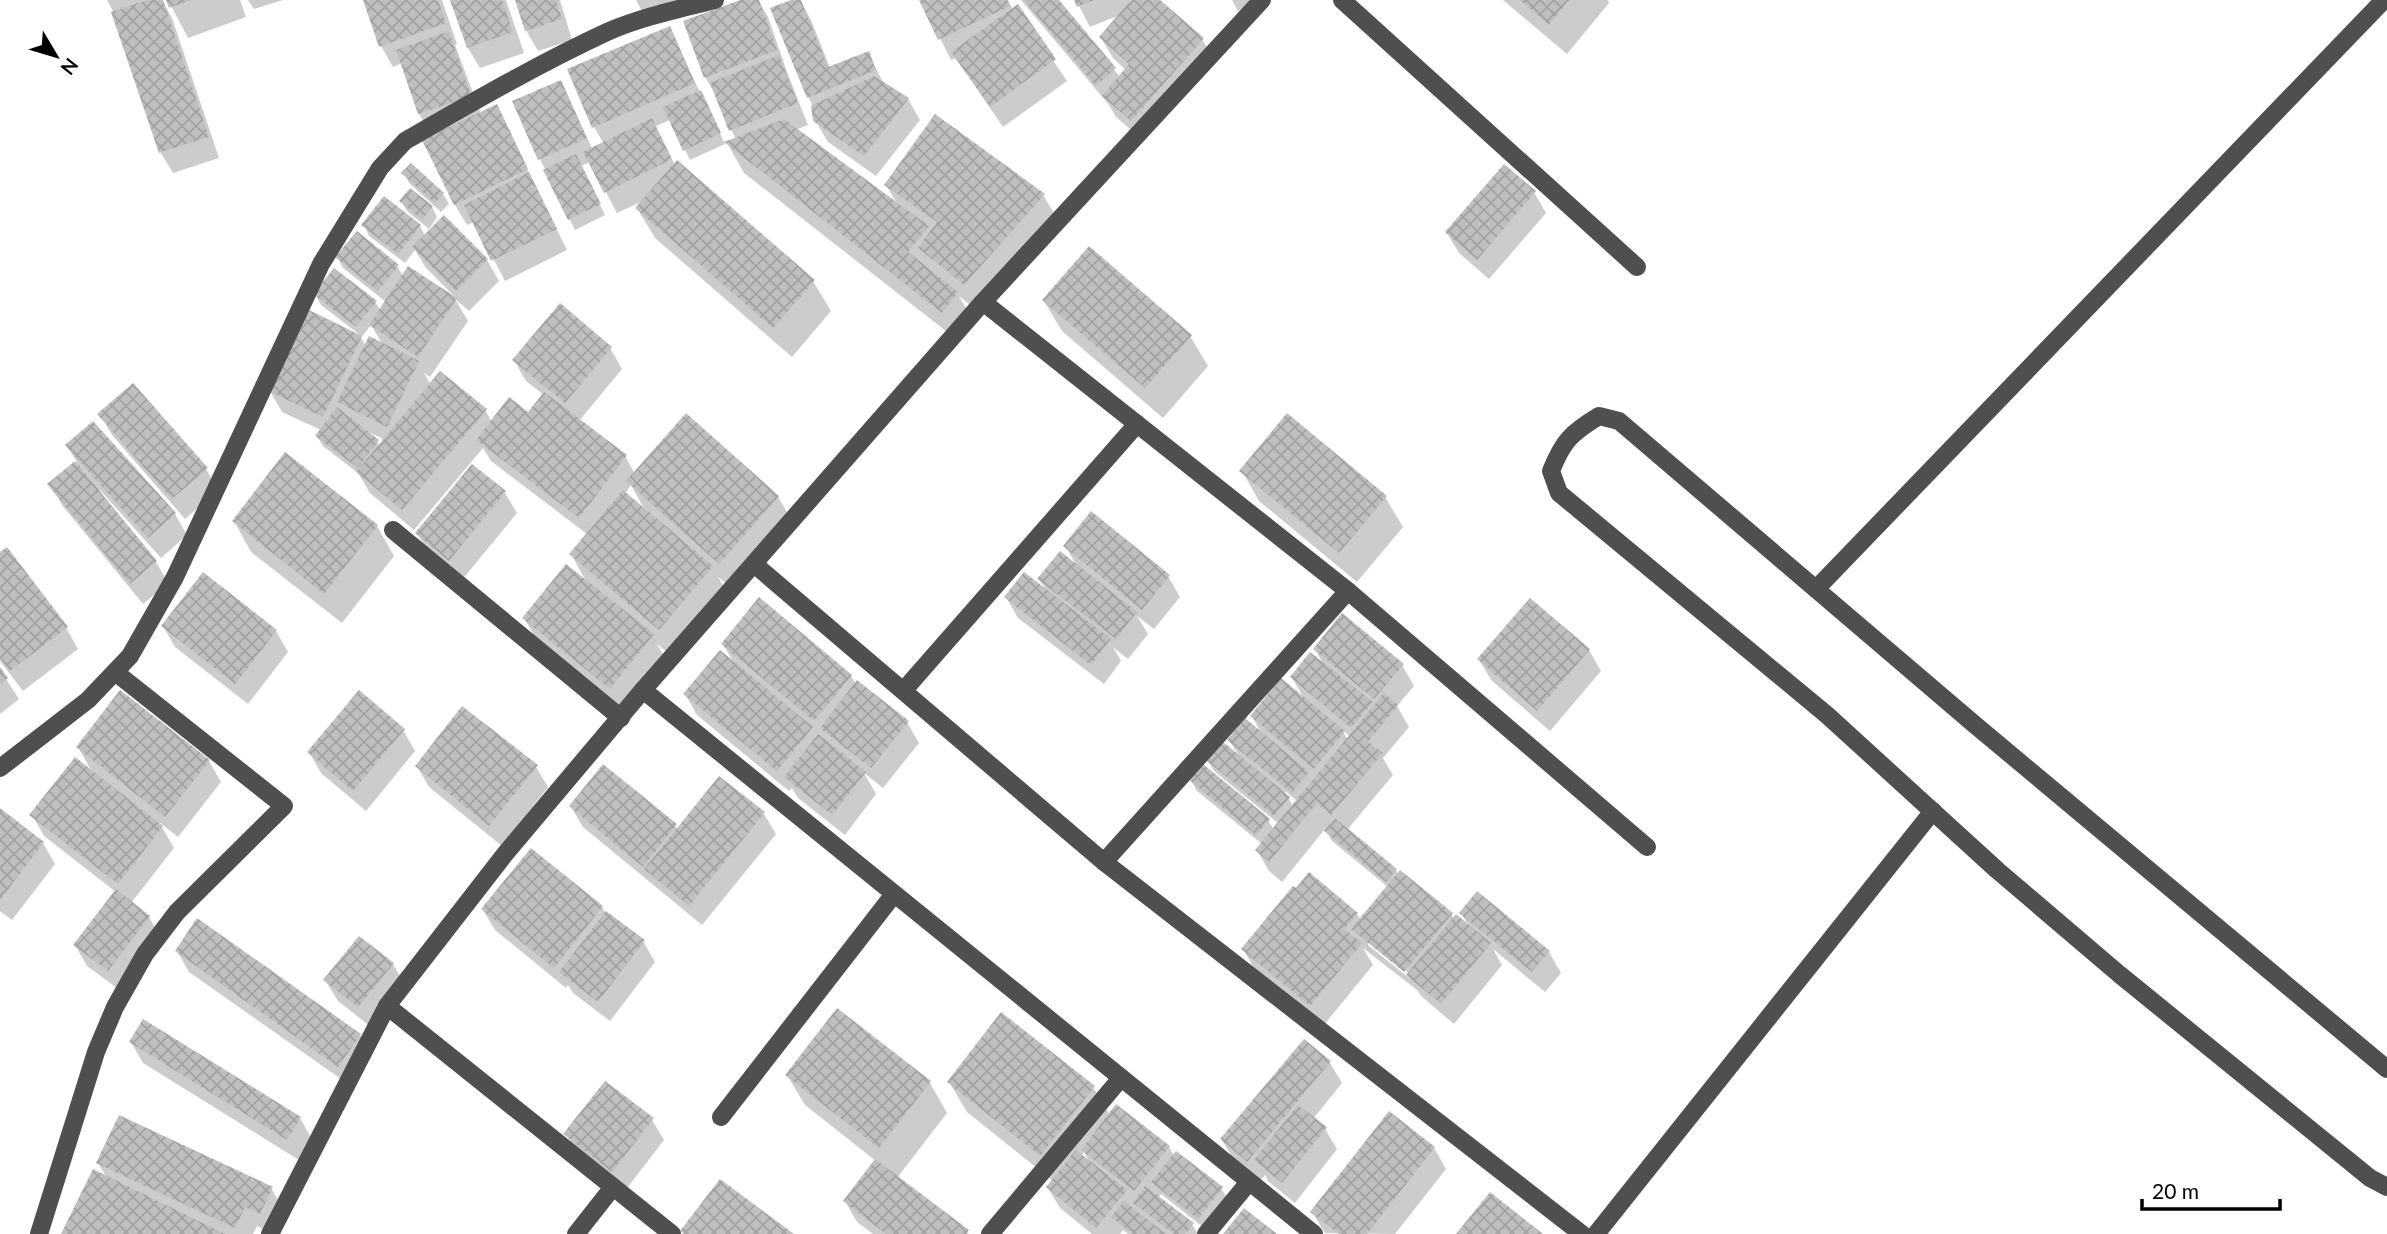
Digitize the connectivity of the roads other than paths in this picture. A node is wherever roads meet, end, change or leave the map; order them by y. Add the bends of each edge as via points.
1 (715, 0) edge
2 (1262, 0) edge
3 (1342, 0) edge
4 (2384, 0) edge
5 (1637, 267) dead end
6 (983, 302) junction
7 (1137, 424) junction
8 (393, 530) dead end
9 (754, 564) junction
10 (1816, 589) junction
11 (1348, 591) junction
12 (115, 672) junction
13 (643, 690) junction
14 (904, 690) junction
15 (621, 718) junction
16 (0, 768) edge
17 (1933, 811) junction
18 (1647, 848) dead end
19 (1104, 862) junction
20 (894, 894) junction
21 (387, 1006) junction
22 (2387, 1069) edge
23 (1121, 1078) junction
24 (721, 1117) dead end
25 (1249, 1182) junction
26 (613, 1187) junction
27 (2387, 1187) edge
28 (39, 1234) edge
29 (270, 1234) edge
30 (576, 1234) edge
31 (671, 1234) edge
32 (990, 1234) edge
33 (1206, 1234) edge
34 (1314, 1234) edge
35 (1582, 1234) edge
36 (1596, 1234) edge

1 - 12 street via 608,32 488,93 394,151 321,264 175,577 136,647
2 - 6 street
3 - 5 street
4 - 10 street
6 - 7 street
6 - 9 street
7 - 11 street
7 - 14 street
8 - 15 street
9 - 13 street
9 - 14 street
10 - 17 street via 1619,421 1599,416 1576,430 1560,449 1551,471 1559,493 1827,715
10 - 22 street
11 - 18 street
11 - 19 street
12 - 16 street via 88,700
12 - 28 street via 284,806 177,912 139,965 96,1052
13 - 15 street
13 - 20 street
14 - 19 street
15 - 21 street via 505,855
17 - 27 street via 2119,974 2370,1178
17 - 36 street
19 - 35 street
20 - 23 street
20 - 24 street
21 - 26 street
21 - 29 street
23 - 25 street
23 - 32 street
25 - 33 street
25 - 34 street
26 - 30 street
26 - 31 street

